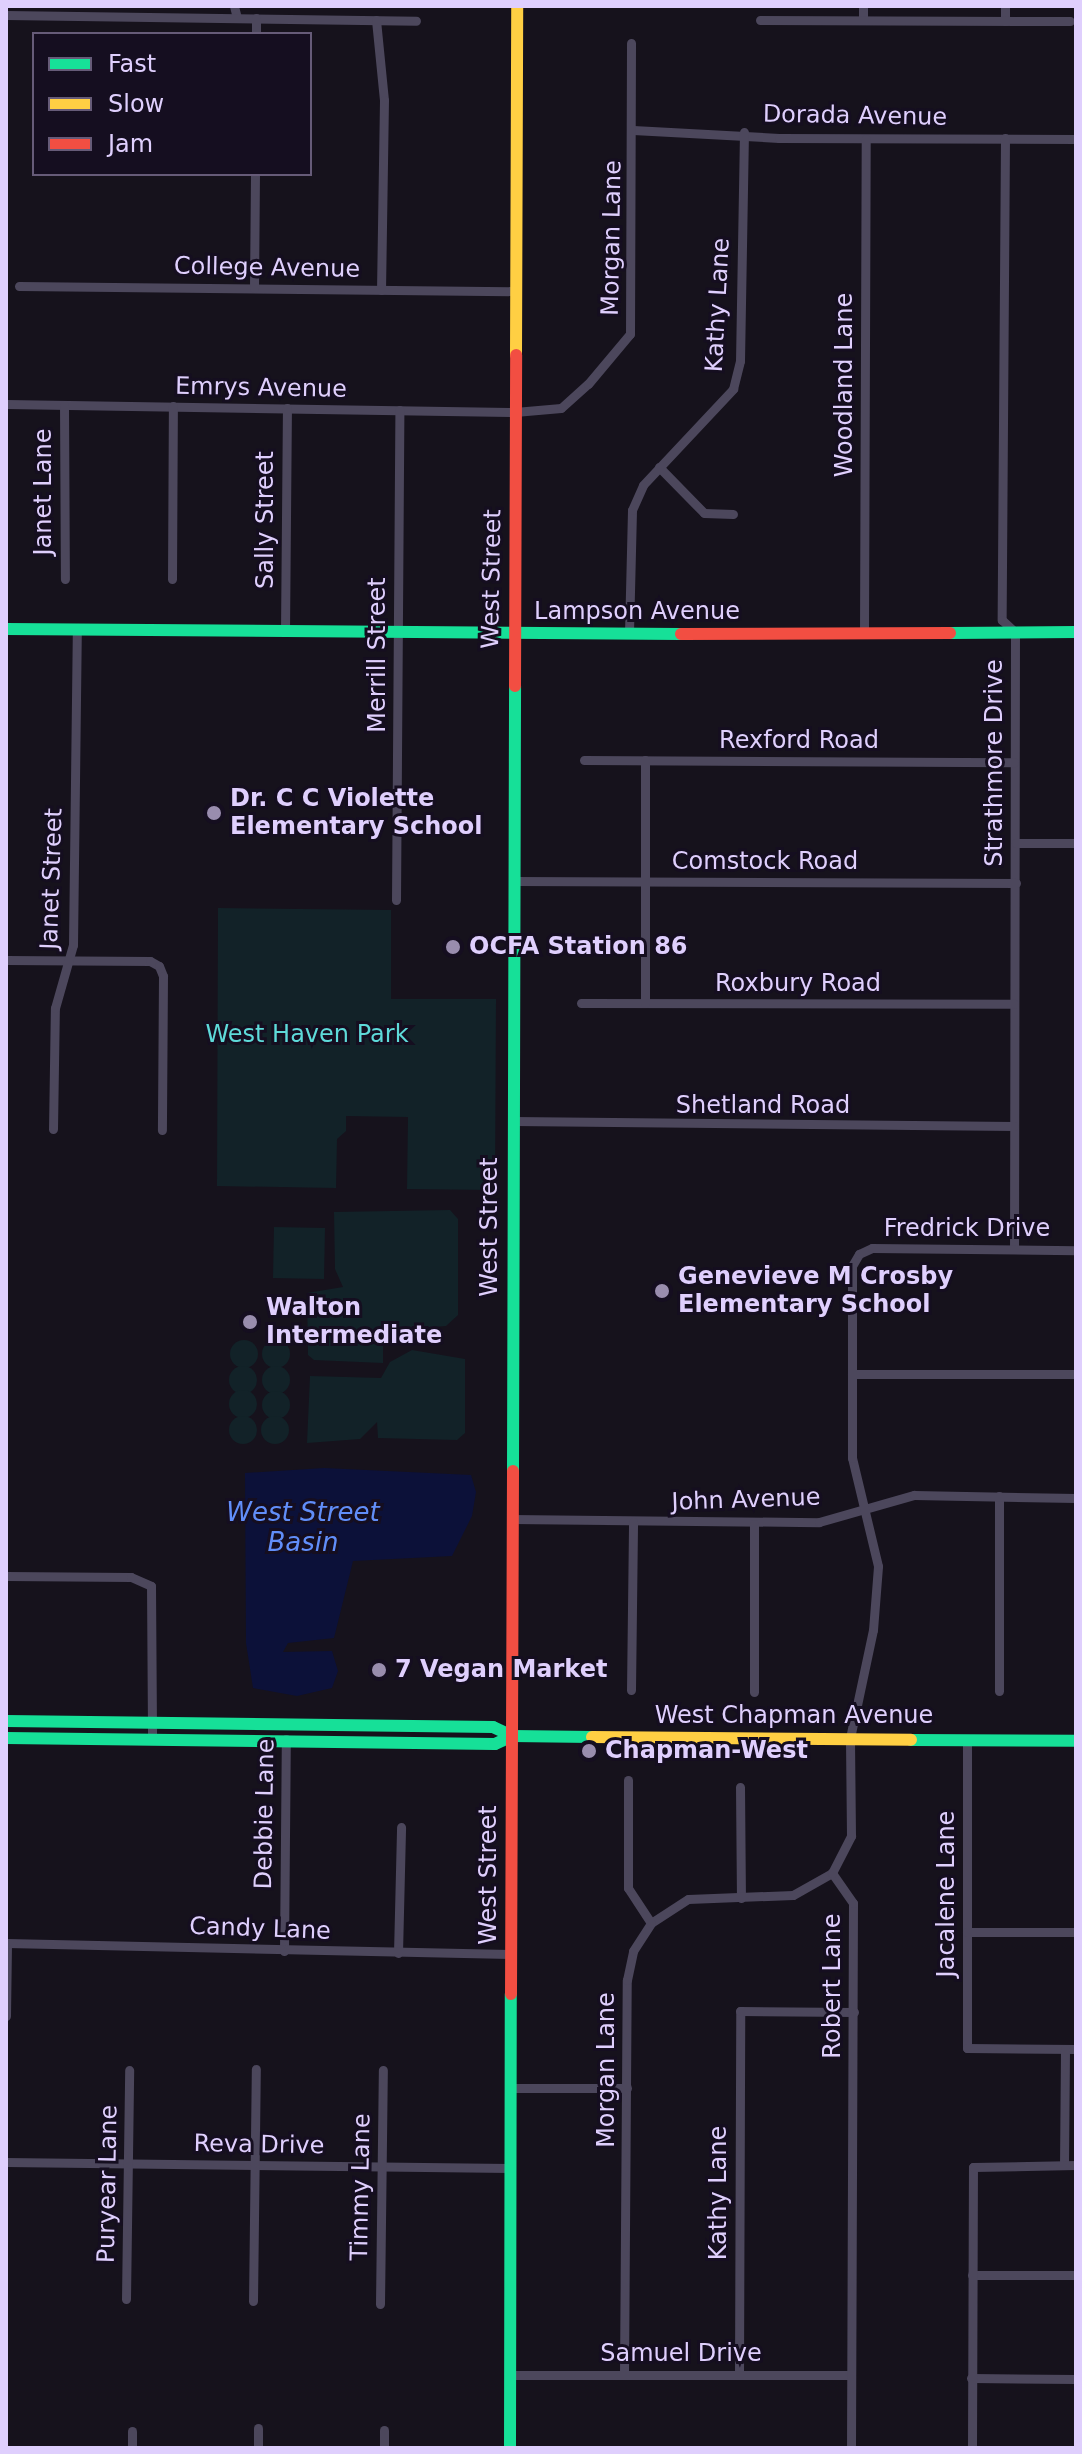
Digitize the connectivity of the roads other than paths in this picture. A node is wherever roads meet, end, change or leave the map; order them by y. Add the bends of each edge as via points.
1 (234, 6) edge
2 (517, 6) edge
3 (863, 6) edge
4 (1005, 6) edge
5 (6, 15) edge
6 (237, 18) junction
7 (256, 18) junction
8 (863, 19) junction
9 (376, 20) junction
10 (760, 20) dead end
11 (416, 21) dead end
12 (1005, 21) junction
13 (1070, 21) dead end
14 (256, 32) edge
15 (631, 43) dead end
16 (633, 130) junction
17 (744, 132) junction
18 (1005, 138) junction
19 (866, 139) junction
20 (1076, 139) edge
21 (255, 176) edge
22 (19, 286) dead end
23 (254, 288) junction
24 (381, 290) junction
25 (516, 291) junction
26 (6, 404) edge
27 (64, 405) junction
28 (173, 406) junction
29 (287, 408) junction
30 (399, 410) junction
31 (515, 412) junction
32 (659, 467) junction
33 (733, 514) dead end
34 (65, 579) dead end
35 (172, 579) dead end
36 (6, 629) edge
37 (77, 630) junction
38 (285, 632) junction
39 (1015, 632) junction
40 (1076, 632) edge
41 (629, 633) junction
42 (864, 633) junction
43 (398, 634) junction
44 (513, 635) junction
45 (584, 760) dead end
46 (645, 760) junction
47 (1014, 762) junction
48 (1016, 843) junction
49 (1076, 843) edge
50 (514, 881) junction
51 (648, 881) junction
52 (1016, 883) junction
53 (396, 900) dead end
54 (6, 960) edge
55 (70, 960) junction
56 (581, 1003) dead end
57 (645, 1003) junction
58 (1014, 1004) junction
59 (513, 1121) junction
60 (1014, 1126) junction
61 (53, 1129) dead end
62 (162, 1130) dead end
63 (1014, 1249) junction
64 (1076, 1250) edge
65 (852, 1374) junction
66 (1076, 1374) edge
67 (999, 1496) junction
68 (1076, 1498) edge
69 (863, 1508) junction
70 (511, 1519) junction
71 (633, 1522) junction
72 (754, 1524) junction
73 (6, 1576) edge
74 (631, 1690) dead end
75 (999, 1691) dead end
76 (754, 1692) dead end
77 (6, 1721) edge
78 (152, 1723) junction
79 (286, 1725) junction
80 (512, 1736) junction
81 (6, 1738) edge
82 (850, 1738) junction
83 (152, 1740) junction
84 (967, 1740) junction
85 (1076, 1741) edge
86 (286, 1742) junction
87 (628, 1780) dead end
88 (740, 1787) dead end
89 (401, 1827) dead end
90 (832, 1873) junction
91 (741, 1898) junction
92 (651, 1923) junction
93 (967, 1932) junction
94 (1076, 1932) edge
95 (7, 1943) edge
96 (284, 1951) junction
97 (398, 1953) junction
98 (511, 1954) junction
99 (854, 2012) junction
100 (6, 2016) edge
101 (1070, 2049) edge
102 (256, 2069) dead end
103 (129, 2070) dead end
104 (383, 2070) dead end
105 (512, 2088) junction
106 (627, 2088) junction
107 (6, 2162) edge
108 (128, 2164) junction
109 (255, 2165) junction
110 (1064, 2165) junction
111 (1076, 2165) edge
112 (381, 2167) junction
113 (511, 2168) junction
114 (972, 2275) junction
115 (1076, 2275) edge
116 (126, 2299) dead end
117 (253, 2301) dead end
118 (380, 2304) dead end
119 (624, 2374) junction
120 (739, 2374) junction
121 (510, 2375) junction
122 (851, 2375) junction
123 (971, 2378) junction
124 (1076, 2379) edge
125 (258, 2428) dead end
126 (384, 2430) dead end
127 (132, 2431) dead end
128 (132, 2448) edge
129 (258, 2448) edge
130 (384, 2448) edge
131 (510, 2448) edge
132 (851, 2448) edge
133 (972, 2448) edge

1 - 6 street
2 - 25 main road, West Street
3 - 8 street
4 - 12 street
5 - 6 street
6 - 7 street
7 - 9 street
7 - 14 street
8 - 10 street
8 - 12 street
9 - 11 street
9 - 24 street via 384,100
12 - 13 street
15 - 16 street, Morgan Lane
16 - 17 street, Dorada Avenue
16 - 31 street, Morgan Lane via 630,334 561,408
17 - 19 street, Dorada Avenue
17 - 32 street, Kathy Lane via 740,361 733,389
18 - 19 street, Dorada Avenue
18 - 20 street, Dorada Avenue
18 - 39 street, Strathmore Drive via 1002,620
19 - 42 street, Woodland Lane
21 - 23 street
22 - 23 street, College Avenue
23 - 24 street, College Avenue
24 - 25 street, College Avenue
25 - 31 main road, West Street
26 - 27 street, Emrys Avenue
27 - 28 street, Emrys Avenue
27 - 34 street, Janet Lane
28 - 29 street, Emrys Avenue
28 - 35 street
29 - 30 street, Emrys Avenue
29 - 38 street, Sally Street
30 - 31 street, Emrys Avenue
30 - 43 street, Merrill Street
31 - 44 main road, West Street
32 - 33 street via 704,513
32 - 41 street, Kathy Lane via 632,510
36 - 37 main road, Lampson Avenue
37 - 38 main road, Lampson Avenue
37 - 55 street, Janet Street
38 - 43 main road, Lampson Avenue
39 - 40 main road, Lampson Avenue
39 - 42 main road, Lampson Avenue
39 - 47 street, Strathmore Drive
41 - 42 main road, Lampson Avenue
41 - 44 main road, Lampson Avenue
43 - 44 main road, Lampson Avenue
43 - 53 street, Merrill Street
44 - 50 main road, West Street
45 - 46 street, Rexford Road
46 - 47 street, Rexford Road
46 - 51 street
47 - 48 street, Strathmore Drive
48 - 49 street
48 - 52 street, Strathmore Drive
50 - 51 street, Comstock Road
50 - 59 main road, West Street
51 - 52 street, Comstock Road
51 - 57 street
52 - 58 street, Strathmore Drive
54 - 55 street
55 - 61 street, Janet Street via 55,1008
55 - 62 street via 150,961 159,966
56 - 57 street, Roxbury Road
57 - 58 street, Roxbury Road
58 - 60 street, Strathmore Drive
59 - 60 street, Shetland Road
59 - 70 main road, West Street
60 - 63 street, Strathmore Drive
63 - 64 street, Fredrick Drive
63 - 65 street, Fredrick Drive via 872,1248 859,1254 852,1266
65 - 66 street
65 - 69 street via 852,1458
67 - 68 street, John Avenue
67 - 69 street, John Avenue via 914,1495
67 - 75 street
69 - 72 street, John Avenue via 819,1522
69 - 82 street via 878,1566 873,1630
70 - 71 street, John Avenue
70 - 80 main road, West Street
71 - 72 street, John Avenue
71 - 74 street
72 - 76 street
73 - 78 street via 144,1581 155,1599
77 - 78 main road, West Chapman Avenue
78 - 79 main road, West Chapman Avenue
78 - 83 street
79 - 80 main road, West Chapman Avenue via 493,1727
79 - 86 street, Debbie Lane
80 - 82 main road, West Chapman Avenue
80 - 86 main road, West Chapman Avenue via 495,1744
80 - 98 main road, West Street
81 - 83 main road, West Chapman Avenue
82 - 84 main road, West Chapman Avenue
82 - 90 street via 851,1836
83 - 86 main road, West Chapman Avenue
84 - 85 main road, West Chapman Avenue
84 - 93 street, Jacalene Lane
86 - 96 street, Debbie Lane
87 - 92 street via 628,1888
88 - 91 street
89 - 97 street
90 - 91 street via 793,1895
90 - 99 street, Robert Lane via 853,1903
91 - 92 street via 688,1899
92 - 106 street, Morgan Lane via 629,1965
93 - 94 street
93 - 101 street, Jacalene Lane via 967,2048
95 - 96 street, Candy Lane
95 - 100 street
96 - 97 street, Candy Lane
97 - 98 street, Candy Lane
98 - 105 main road, West Street
99 - 120 street, Kathy Lane via 740,2011
99 - 122 street, Robert Lane
101 - 110 street
102 - 109 street
103 - 108 street, Puryear Lane
104 - 112 street, Timmy Lane
105 - 106 street
105 - 113 main road, West Street
106 - 119 street, Morgan Lane
107 - 108 street, Reva Drive
108 - 109 street, Reva Drive
108 - 116 street, Puryear Lane
109 - 112 street, Reva Drive
109 - 117 street
110 - 111 street
110 - 114 street via 973,2167
112 - 113 street, Reva Drive
112 - 118 street, Timmy Lane
113 - 121 main road, West Street
114 - 115 street
114 - 123 street
119 - 120 street, Samuel Drive
119 - 121 street, Samuel Drive
120 - 122 street, Samuel Drive
121 - 131 main road, West Street
122 - 132 street, Robert Lane
123 - 124 street
123 - 133 street
125 - 129 street
126 - 130 street
127 - 128 street

